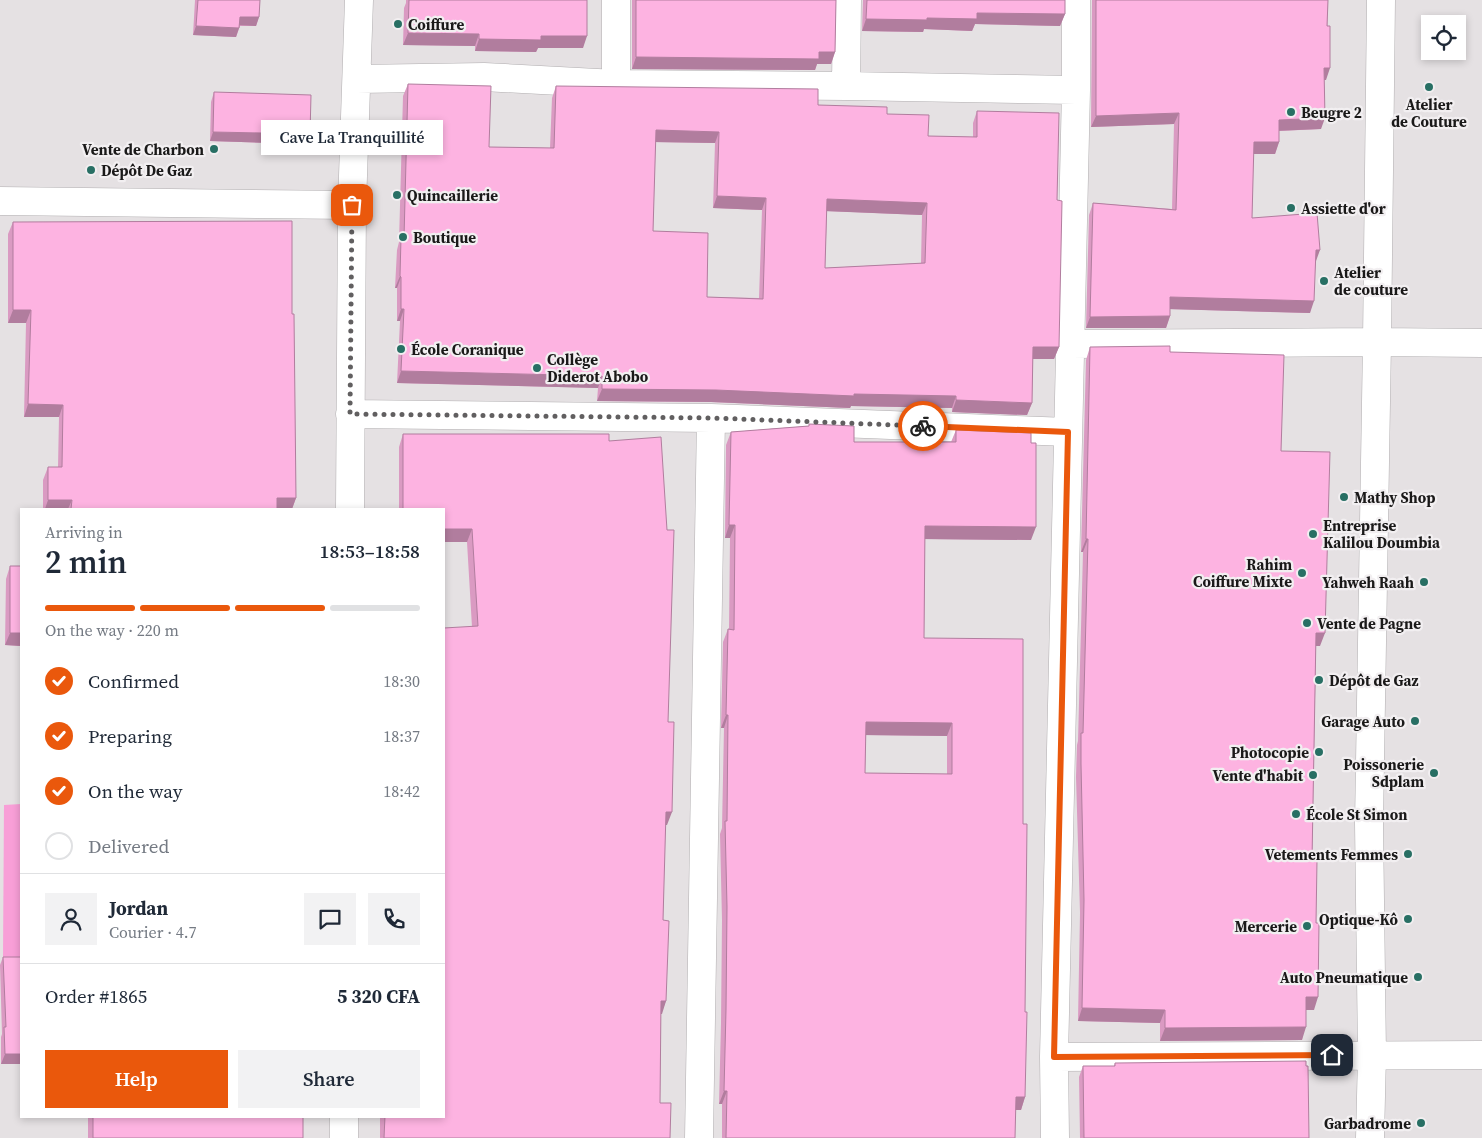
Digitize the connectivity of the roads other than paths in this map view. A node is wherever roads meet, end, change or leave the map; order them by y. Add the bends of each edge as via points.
1 (359, 0) edge
2 (616, 0) edge
3 (847, 0) edge
4 (1076, 0) edge
5 (1381, 0) edge
6 (357, 79) junction
7 (616, 84) junction
8 (846, 86) junction
9 (1076, 90) junction
10 (0, 201) edge
11 (352, 205) junction
12 (1377, 342) junction
13 (1482, 343) edge
14 (1070, 344) junction
15 (350, 414) junction
16 (712, 418) junction
17 (1068, 432) junction
18 (350, 508) edge
19 (1372, 1054) junction
20 (1482, 1055) edge
21 (1054, 1057) junction
22 (344, 1118) edge
23 (344, 1138) edge
24 (699, 1138) edge
25 (1055, 1138) edge
26 (1370, 1138) edge

1 - 6 street
2 - 7 street
3 - 8 street
4 - 9 street
5 - 12 street
6 - 7 street via 484,77
6 - 11 street
7 - 8 street
8 - 9 street
9 - 14 street
10 - 11 street
11 - 15 street
12 - 13 street
12 - 14 street
12 - 19 street via 1369,823
14 - 17 street
15 - 16 street
15 - 18 street
16 - 17 street
16 - 24 street
17 - 21 street
19 - 20 street
19 - 21 street
19 - 26 street
21 - 25 street
22 - 23 street

